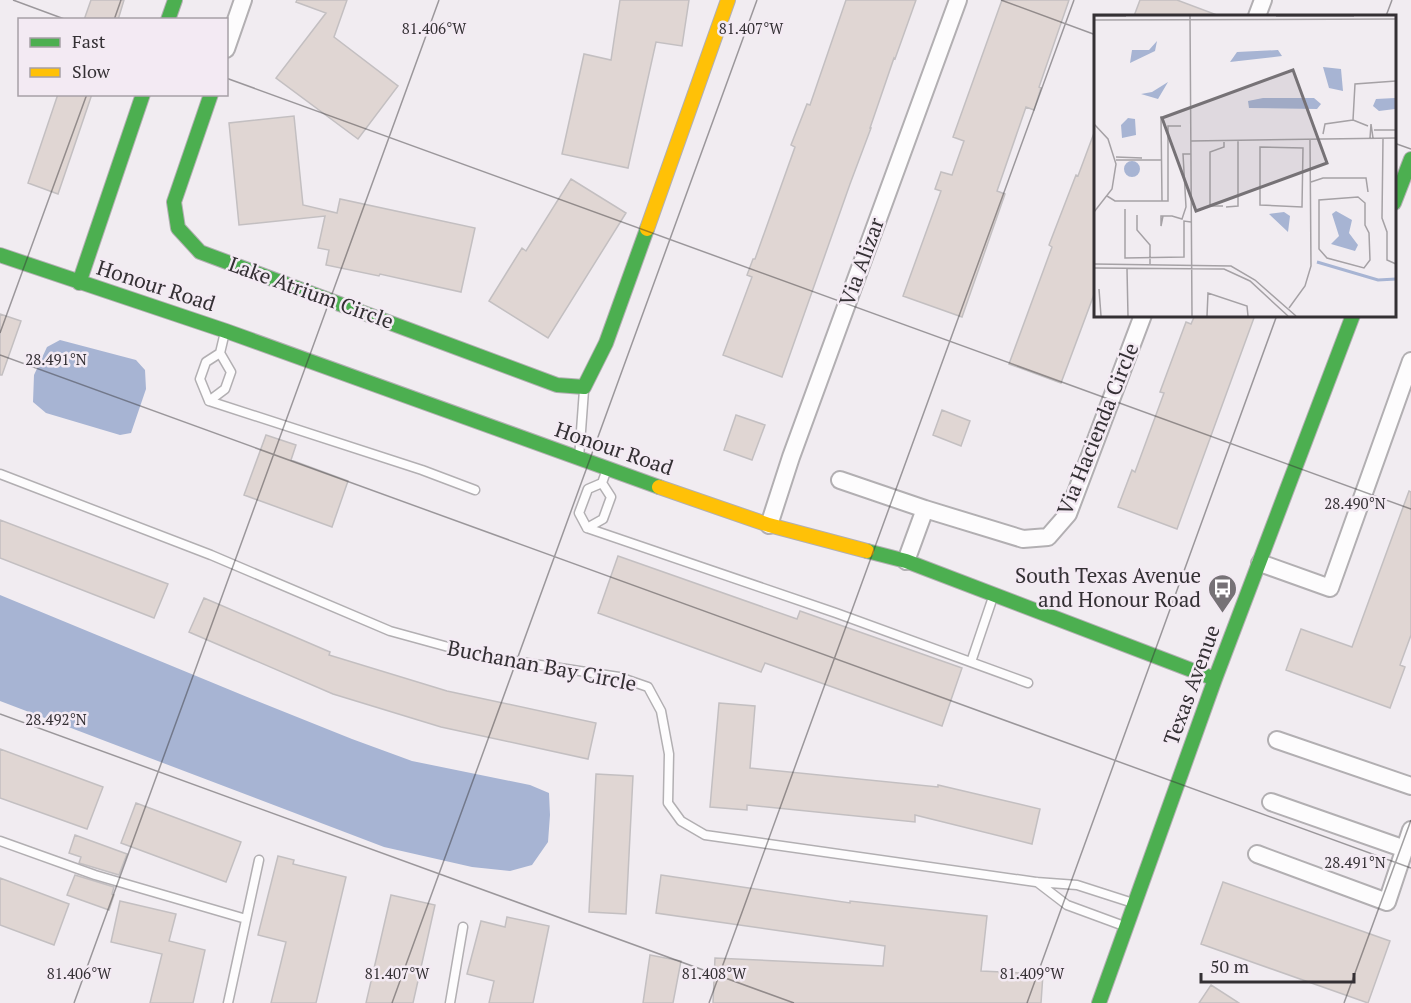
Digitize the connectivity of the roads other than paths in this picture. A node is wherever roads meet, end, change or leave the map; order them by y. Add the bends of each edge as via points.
1 (175, 0) edge
2 (243, 0) edge
3 (728, 0) edge
4 (958, 0) edge
5 (1263, 0) edge
6 (1257, 15) edge
7 (169, 18) edge
8 (228, 43) edge
9 (142, 96) edge
10 (210, 96) edge
11 (1411, 159) edge
12 (1396, 200) edge
13 (0, 255) edge
14 (79, 283) junction
15 (1143, 316) edge
16 (1353, 316) edge
17 (226, 331) junction
18 (219, 353) junction
19 (1411, 361) edge
20 (584, 387) junction
21 (209, 401) junction
22 (579, 459) junction
23 (608, 469) junction
24 (0, 474) edge
25 (840, 480) dead end
26 (602, 483) junction
27 (475, 490) dead end
28 (925, 509) junction
29 (769, 525) junction
30 (587, 528) junction
31 (906, 561) junction
32 (1260, 563) junction
33 (994, 595) junction
34 (971, 662) junction
35 (1215, 679) junction
36 (1028, 683) dead end
37 (1276, 740) dead end
38 (1411, 786) edge
39 (1271, 802) dead end
40 (1411, 830) edge
41 (0, 841) edge
42 (1405, 849) junction
43 (1257, 854) dead end
44 (259, 860) dead end
45 (1036, 882) junction
46 (1134, 903) junction
47 (246, 919) junction
48 (464, 927) dead end
49 (1126, 927) junction
50 (228, 1003) edge
51 (450, 1003) edge
52 (1099, 1003) edge

1 - 7 street
2 - 8 street
3 - 20 street via 606,343
4 - 29 street, Via Alizar
5 - 6 street
9 - 14 street
10 - 20 street, Lake Atrium Circle via 174,202 178,228 200,252 557,385
11 - 12 street
13 - 14 street, Honour Road
14 - 17 street, Honour Road
15 - 28 street, Via Hacienda Circle via 1068,514 1048,537 1023,539
16 - 32 street, Texas Avenue
17 - 18 lane
17 - 22 street, Honour Road
18 - 21 lane via 206,362 200,379
18 - 21 lane via 231,372 225,390
19 - 32 street via 1330,588
20 - 22 lane
21 - 27 lane
22 - 23 street, Honour Road
23 - 26 lane
23 - 29 street, Honour Road
24 - 45 lane, Buchanan Bay Circle via 211,555 390,631 482,656 619,676 648,687 661,711 669,754 668,803 681,821 705,835
25 - 28 street, Via Hacienda Circle
26 - 30 lane via 588,489 579,513
26 - 30 lane via 611,497 603,519
28 - 31 street
29 - 31 street, Honour Road
30 - 34 lane
31 - 33 street, Honour Road
32 - 35 street, Texas Avenue
33 - 34 lane
33 - 35 street, Honour Road
34 - 36 lane
35 - 46 street, Texas Avenue
37 - 38 street
39 - 42 street
40 - 42 street
41 - 47 lane via 95,875
42 - 43 street via 1387,902
44 - 47 lane
45 - 46 lane, Buchanan Bay Circle via 1077,885
45 - 49 lane, Buchanan Bay Circle via 1067,905
46 - 49 street, Texas Avenue
47 - 50 lane
48 - 51 lane
49 - 52 street, Texas Avenue

